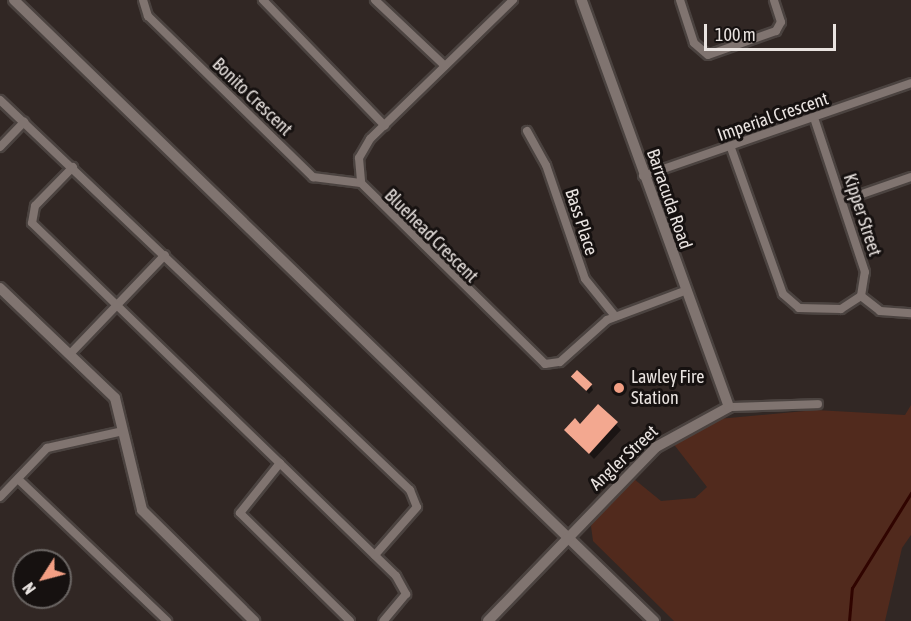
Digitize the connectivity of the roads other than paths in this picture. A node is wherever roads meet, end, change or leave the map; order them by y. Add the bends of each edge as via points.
1 (14, 0) edge
2 (143, 0) edge
3 (263, 0) edge
4 (375, 0) edge
5 (513, 0) edge
6 (582, 0) edge
7 (680, 0) edge
8 (774, 0) edge
9 (445, 66) junction
10 (911, 83) edge
11 (0, 100) edge
12 (814, 118) junction
13 (24, 122) junction
14 (385, 126) junction
15 (527, 131) dead end
16 (0, 147) edge
17 (731, 148) junction
18 (73, 167) junction
19 (643, 176) junction
20 (911, 177) edge
21 (361, 183) junction
22 (842, 201) junction
23 (165, 255) junction
24 (0, 288) edge
25 (684, 291) junction
26 (861, 296) junction
27 (117, 305) junction
28 (911, 313) edge
29 (615, 316) junction
30 (70, 354) junction
31 (818, 404) dead end
32 (729, 407) junction
33 (123, 431) junction
34 (280, 463) junction
35 (18, 479) junction
36 (0, 497) edge
37 (569, 538) junction
38 (375, 555) junction
39 (167, 621) edge
40 (254, 621) edge
41 (350, 621) edge
42 (383, 621) edge
43 (488, 621) edge
44 (654, 621) edge

1 - 37 street
2 - 21 street, Bonito Crescent via 148,16 313,177
3 - 14 street
4 - 9 street
5 - 9 street, Bluehead Crescent
6 - 19 street, Barracuda Road
7 - 8 street via 694,43 708,55 776,31 781,22
9 - 14 street, Bluehead Crescent
10 - 12 street, Imperial Crescent
11 - 13 street
12 - 17 street, Imperial Crescent
12 - 22 street, Kipper Street
13 - 16 street
13 - 18 street
14 - 21 street, Bluehead Crescent via 363,149
15 - 29 street, Bass Place via 546,165 585,279
17 - 19 street, Imperial Crescent
17 - 26 street via 786,298 799,308 819,311 841,309
18 - 23 street
18 - 27 street via 35,206 32,224
19 - 25 street, Barracuda Road
20 - 22 street
21 - 29 street, Bluehead Crescent via 545,364 560,362
22 - 26 street, Kipper Street via 865,272
23 - 27 street
23 - 38 street via 412,493 413,513
24 - 30 street
25 - 29 street, Bluehead Crescent
25 - 32 street, Barracuda Road
26 - 28 street via 880,311
27 - 30 street
27 - 34 street
30 - 33 street via 115,398
31 - 32 street, Angler Street
32 - 37 street, Angler Street via 656,447
33 - 35 street via 47,448
33 - 40 street via 142,510
34 - 38 street
34 - 41 street via 244,500 240,513
35 - 36 street
35 - 39 street
37 - 43 street, Angler Street
37 - 44 street
38 - 42 street via 406,594

